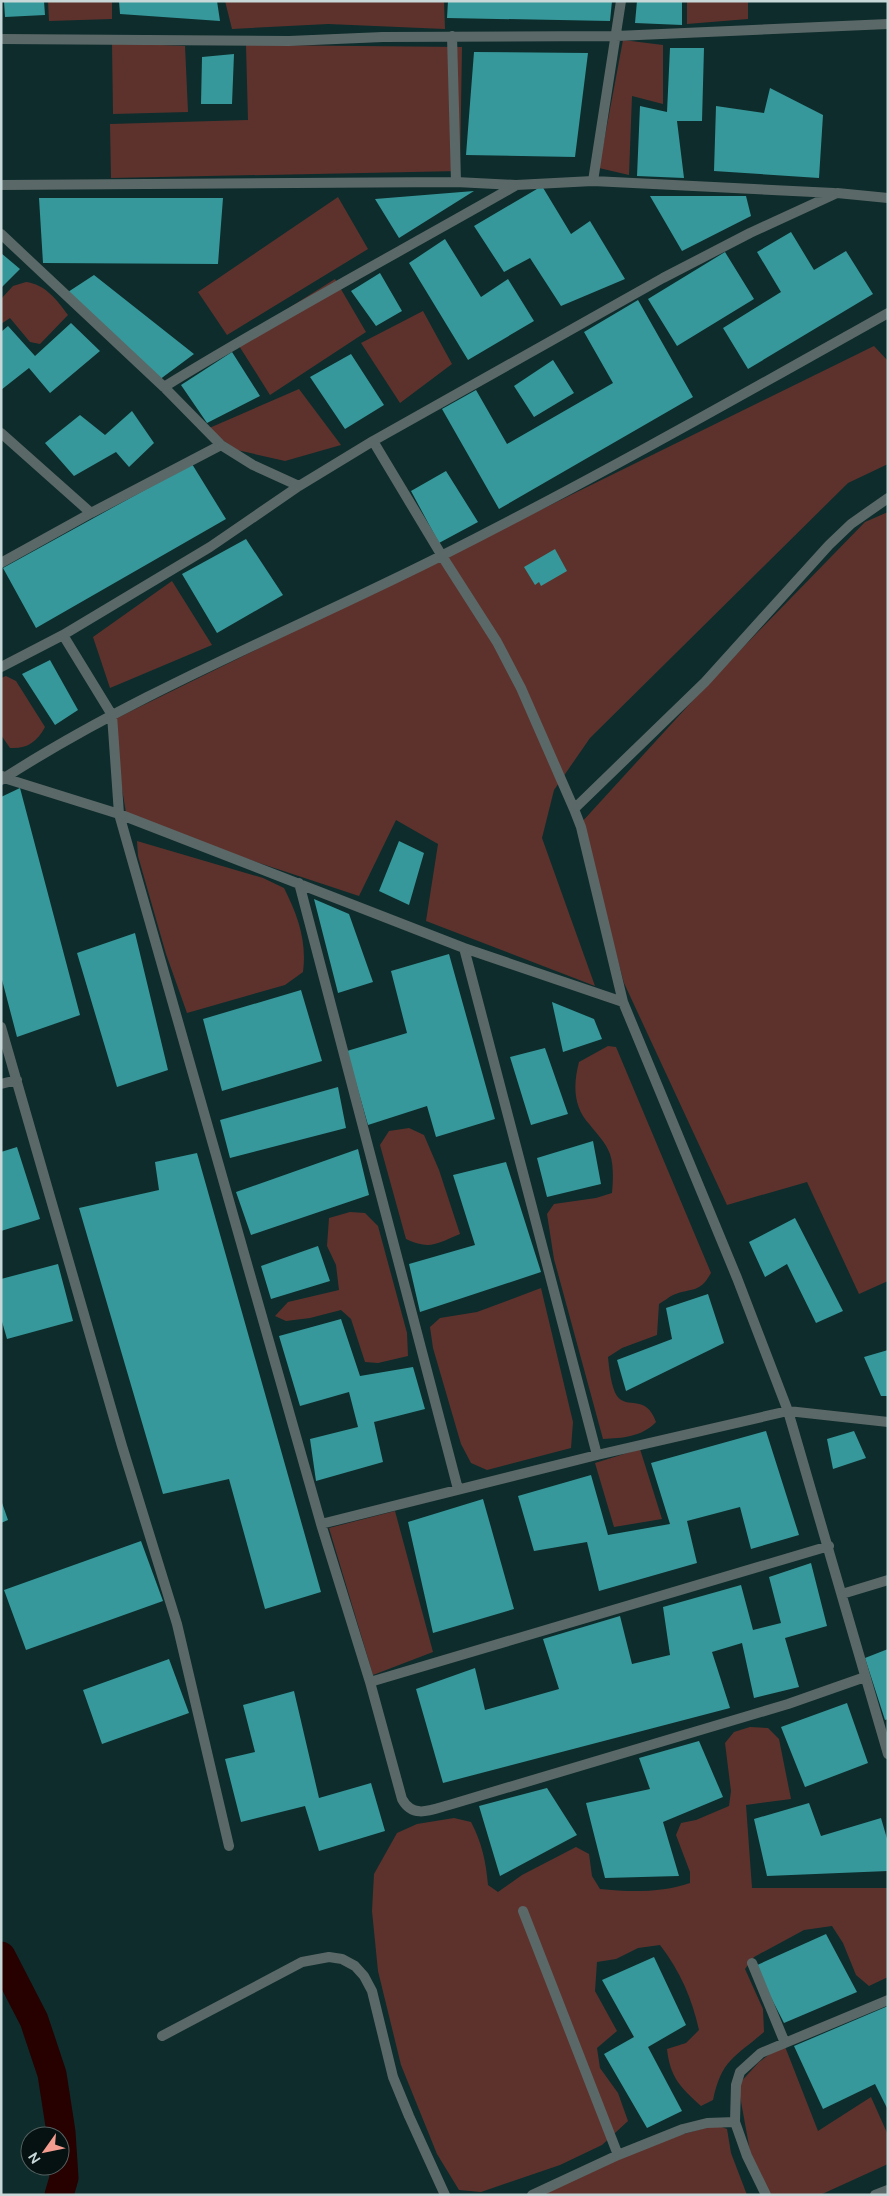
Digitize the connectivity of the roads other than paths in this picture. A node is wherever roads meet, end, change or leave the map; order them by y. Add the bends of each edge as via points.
1 (621, 1) edge
2 (888, 24) edge
3 (452, 36) junction
4 (616, 36) junction
5 (1, 39) edge
6 (593, 181) junction
7 (456, 182) junction
8 (1, 185) edge
9 (516, 185) junction
10 (837, 193) junction
11 (888, 198) edge
12 (1, 234) edge
13 (888, 313) edge
14 (164, 387) junction
15 (1, 433) edge
16 (373, 441) junction
17 (221, 444) junction
18 (299, 486) junction
19 (888, 498) edge
20 (91, 513) junction
21 (442, 556) junction
22 (1, 564) edge
23 (63, 635) junction
24 (1, 667) edge
25 (112, 715) junction
26 (2, 777) edge
27 (574, 809) junction
28 (119, 814) junction
29 (299, 883) junction
30 (464, 948) junction
31 (623, 1002) junction
32 (1, 1027) edge
33 (17, 1080) junction
34 (1, 1084) edge
35 (788, 1411) junction
36 (888, 1422) edge
37 (596, 1455) junction
38 (458, 1489) junction
39 (321, 1524) junction
40 (829, 1546) junction
41 (888, 1580) edge
42 (842, 1594) junction
43 (865, 1677) junction
44 (370, 1682) junction
45 (886, 1740) edge
46 (888, 1754) edge
47 (230, 1846) dead end
48 (523, 1911) dead end
49 (752, 1963) dead end
50 (888, 2000) edge
51 (162, 2036) dead end
52 (785, 2043) junction
53 (735, 2122) junction
54 (618, 2155) junction
55 (888, 2190) edge
56 (446, 2195) edge
57 (532, 2195) edge
58 (766, 2195) edge
59 (875, 2195) edge

1 - 4 street
2 - 4 street
3 - 4 street
3 - 5 street via 288,41
3 - 7 street
4 - 6 street
6 - 9 street
6 - 10 street
7 - 8 street
7 - 9 street
9 - 14 street
10 - 11 street
10 - 16 street via 663,278
12 - 14 street
13 - 21 street
14 - 17 street
15 - 20 street
16 - 18 street
16 - 21 street
17 - 18 street via 254,465
17 - 20 street
18 - 23 street via 210,547
19 - 27 street via 850,524 829,544 705,682
20 - 22 street
21 - 25 street
21 - 27 street via 521,688
23 - 24 street
23 - 25 street
25 - 26 street
25 - 28 street
26 - 28 street
27 - 31 street
28 - 29 street
28 - 39 street
29 - 30 street
29 - 38 street
30 - 31 street
30 - 37 street
31 - 35 street
32 - 33 street
33 - 34 street
33 - 47 street via 122,1446 177,1624
35 - 36 street
35 - 37 street
35 - 40 street
37 - 38 street
38 - 39 street
39 - 44 street
40 - 42 street
40 - 44 street
41 - 42 street
42 - 43 street
43 - 44 street via 788,1704 422,1812 406,1806 402,1799
43 - 45 street
45 - 46 street
48 - 54 street
49 - 52 street
50 - 52 street
51 - 56 street via 302,1962 329,1957 355,1966 372,1991 393,2077
52 - 53 street via 761,2053 740,2072 736,2085
53 - 54 street via 707,2123 683,2129
53 - 58 street
54 - 57 street
55 - 59 street

